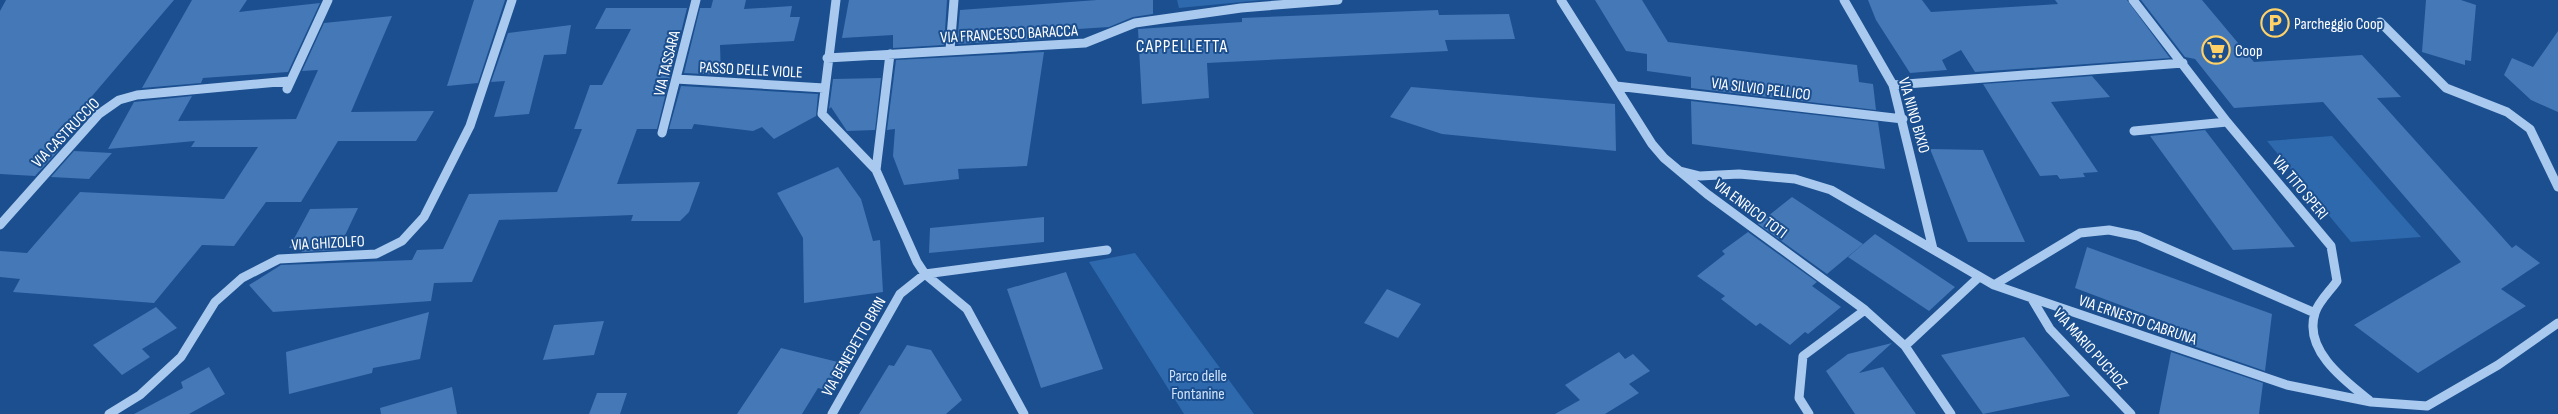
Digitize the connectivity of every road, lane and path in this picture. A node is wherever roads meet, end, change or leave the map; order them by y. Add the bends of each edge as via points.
1 (328, 0) edge
2 (512, 0) edge
3 (696, 0) edge
4 (836, 0) edge
5 (954, 0) edge
6 (1338, 0) edge
7 (1561, 0) edge
8 (1844, 0) edge
9 (2133, 0) edge
10 (2380, 22) dead end
11 (950, 50) junction
12 (890, 54) junction
13 (827, 58) junction
14 (2183, 63) junction
15 (676, 79) junction
16 (1894, 85) junction
17 (1616, 86) junction
18 (824, 88) junction
19 (1903, 119) junction
20 (2227, 122) junction
21 (662, 132) dead end
22 (2134, 132) dead end
23 (876, 170) junction
24 (1680, 171) junction
25 (2558, 187) edge
26 (0, 225) edge
27 (1933, 249) junction
28 (1107, 250) dead end
29 (925, 274) junction
30 (1979, 277) junction
31 (1994, 285) junction
32 (2032, 299) junction
33 (1864, 310) junction
34 (2315, 313) junction
35 (2558, 323) edge
36 (1905, 346) junction
37 (2371, 402) junction
38 (109, 414) edge
39 (832, 414) edge
40 (1024, 414) edge
41 (1809, 414) edge
42 (1951, 414) edge
43 (2131, 414) edge

1 - 26 street, VIA CASTRUCCIO via 288,85 119,100 99,114
2 - 38 street, VIA GHIZOLFO via 470,126 424,217 402,241 376,254 279,259 242,278 215,302 181,357 140,394
3 - 15 street, VIA TASSARA
4 - 13 street
5 - 11 street
6 - 11 street, VIA FRANCESCO BARACCA via 1241,8 1135,23 1085,43
7 - 17 street, VIA ENRICO TOTI
8 - 16 street, VIA NINO BIXIO
9 - 14 street, VIA TITO SPERI
10 - 25 street via 2446,88 2506,112 2530,129
11 - 12 street, VIA FRANCESCO BARACCA
12 - 13 street, VIA FRANCESCO BARACCA
12 - 23 street
13 - 18 street
14 - 16 street
14 - 20 street, VIA TITO SPERI
15 - 18 street, PASSO DELLE VIOLE
15 - 21 street, VIA TASSARA
16 - 19 street, VIA NINO BIXIO
17 - 19 street, VIA SILVIO PELLICO
17 - 24 street, VIA ENRICO TOTI via 1652,144
18 - 23 street via 822,114
19 - 27 street, VIA NINO BIXIO
20 - 22 street
20 - 34 street, VIA TITO SPERI via 2332,246 2337,281
23 - 29 street
24 - 27 street, VIA ERNESTO CABRUNA via 1700,176 1740,174 1795,179 1831,190
24 - 33 street, VIA ENRICO TOTI
27 - 30 street, VIA ERNESTO CABRUNA
28 - 29 street
29 - 39 street, VIA BENEDETTO BRIN via 900,294
29 - 40 street via 967,309
30 - 31 street, VIA ERNESTO CABRUNA
30 - 36 street
31 - 32 street, VIA ERNESTO CABRUNA
31 - 34 street via 2080,233 2109,230 2138,236
32 - 37 street, VIA ERNESTO CABRUNA via 2287,385
32 - 43 street, VIA MARIO PUCHOZ via 2050,329
33 - 36 street, VIA ENRICO TOTI
33 - 41 street via 1804,356 1800,398
34 - 37 street via 2314,336 2331,369
35 - 37 street, VIA ERNESTO CABRUNA via 2498,365 2427,406
36 - 42 street, VIA ENRICO TOTI

